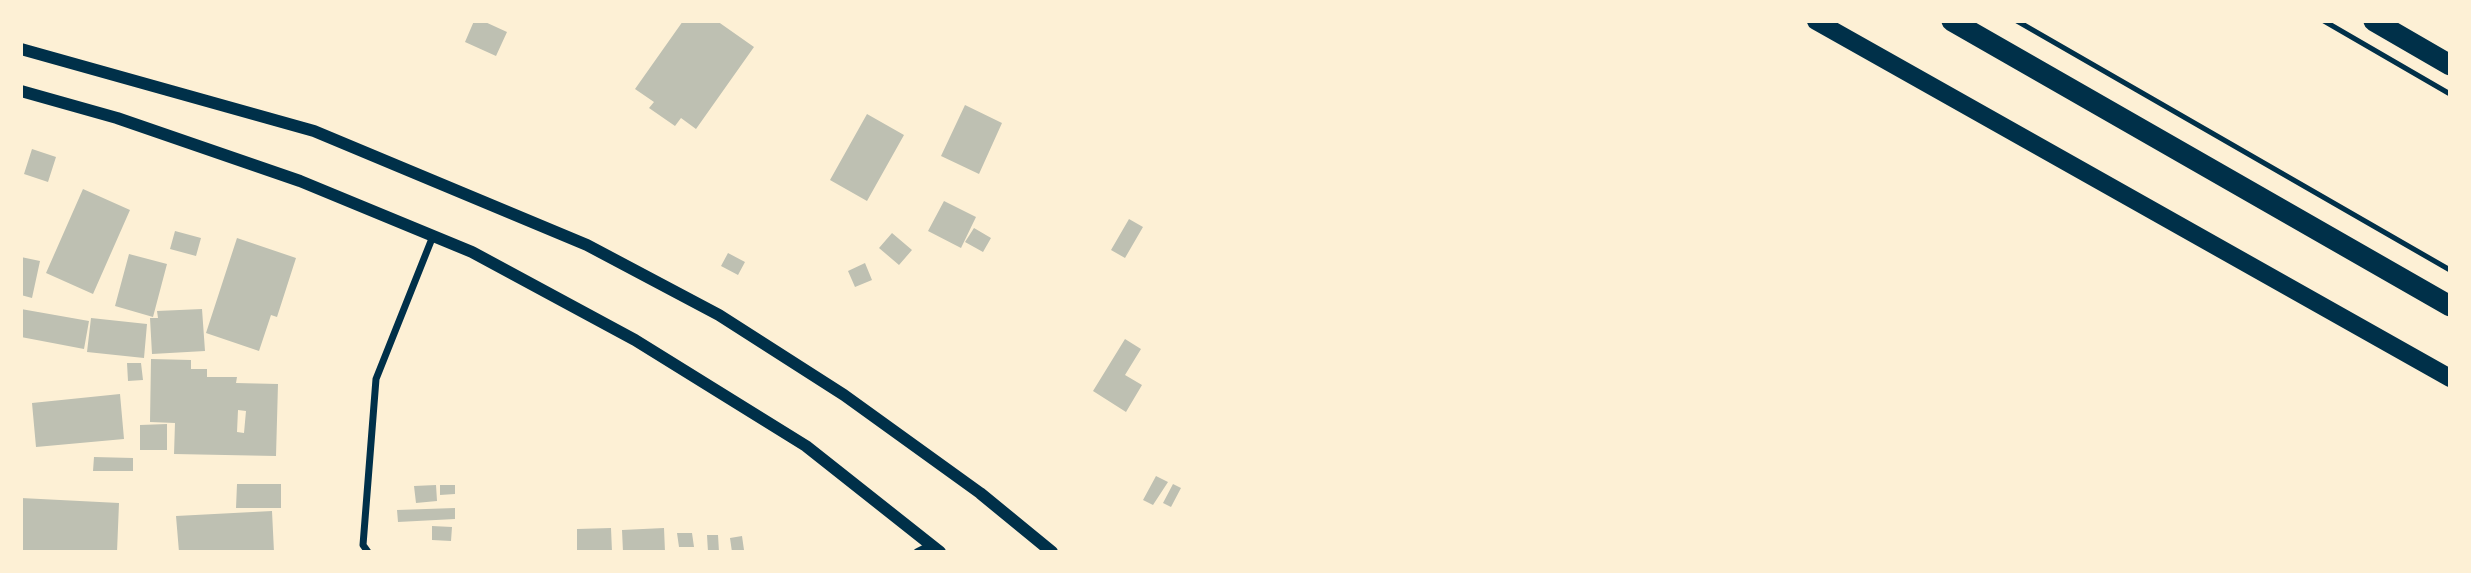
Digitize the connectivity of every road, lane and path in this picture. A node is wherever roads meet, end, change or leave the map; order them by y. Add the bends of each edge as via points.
1 (1816, 21) edge
2 (1952, 21) edge
3 (2017, 21) edge
4 (2324, 21) edge
5 (2374, 21) edge
6 (21, 49) edge
7 (2450, 65) edge
8 (21, 91) edge
9 (2450, 94) edge
10 (433, 236) junction
11 (2450, 270) edge
12 (2450, 306) edge
13 (2450, 378) edge
14 (935, 548) edge
15 (368, 552) edge
16 (917, 552) edge
17 (1052, 552) edge

1 - 13 main road
2 - 12 highway
3 - 11 lane
4 - 9 lane
5 - 7 highway
6 - 17 street via 314,131 587,245 719,315 844,395 980,493
8 - 10 street via 117,118 300,181
10 - 14 street via 472,252 635,340 761,417 806,446
10 - 15 street via 376,379 363,545
14 - 16 street

